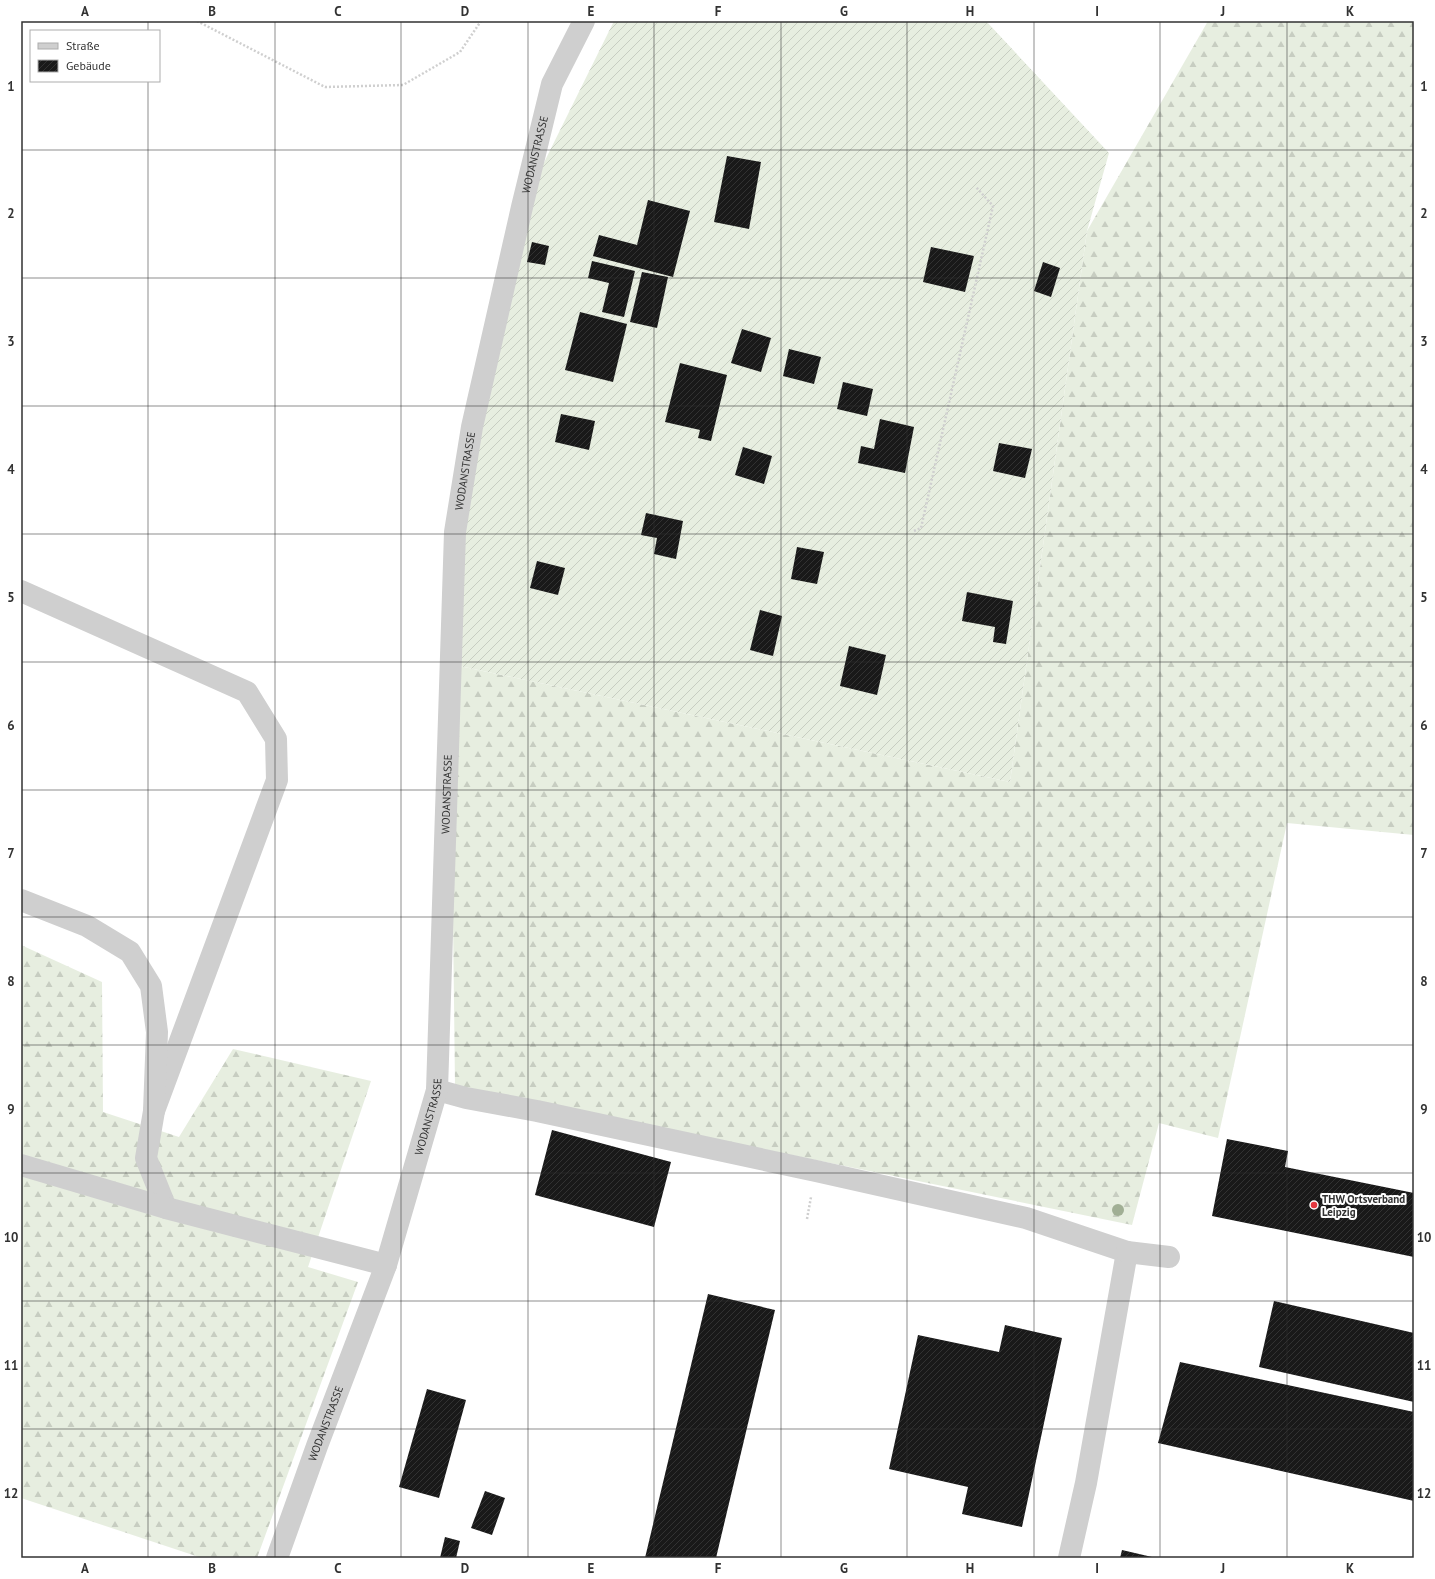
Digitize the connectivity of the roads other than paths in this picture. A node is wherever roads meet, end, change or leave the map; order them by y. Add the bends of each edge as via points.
1 (584, 21) edge
2 (21, 591) edge
3 (21, 900) edge
4 (437, 1090) junction
5 (154, 1111) junction
6 (21, 1165) edge
7 (166, 1208) junction
8 (1127, 1252) junction
9 (1168, 1257) dead end
10 (386, 1265) junction
11 (277, 1558) edge
12 (1069, 1558) edge

1 - 4 street, WODANSTRASSE via 552,84 472,427 455,532
2 - 5 street via 247,692 276,739 277,780
3 - 5 street via 87,926 130,952 151,986 157,1032
4 - 8 street via 1026,1218
4 - 10 street, WODANSTRASSE
5 - 7 street via 146,1158
6 - 7 street
7 - 10 street
8 - 9 street
8 - 12 street via 1086,1484
10 - 11 street, WODANSTRASSE

